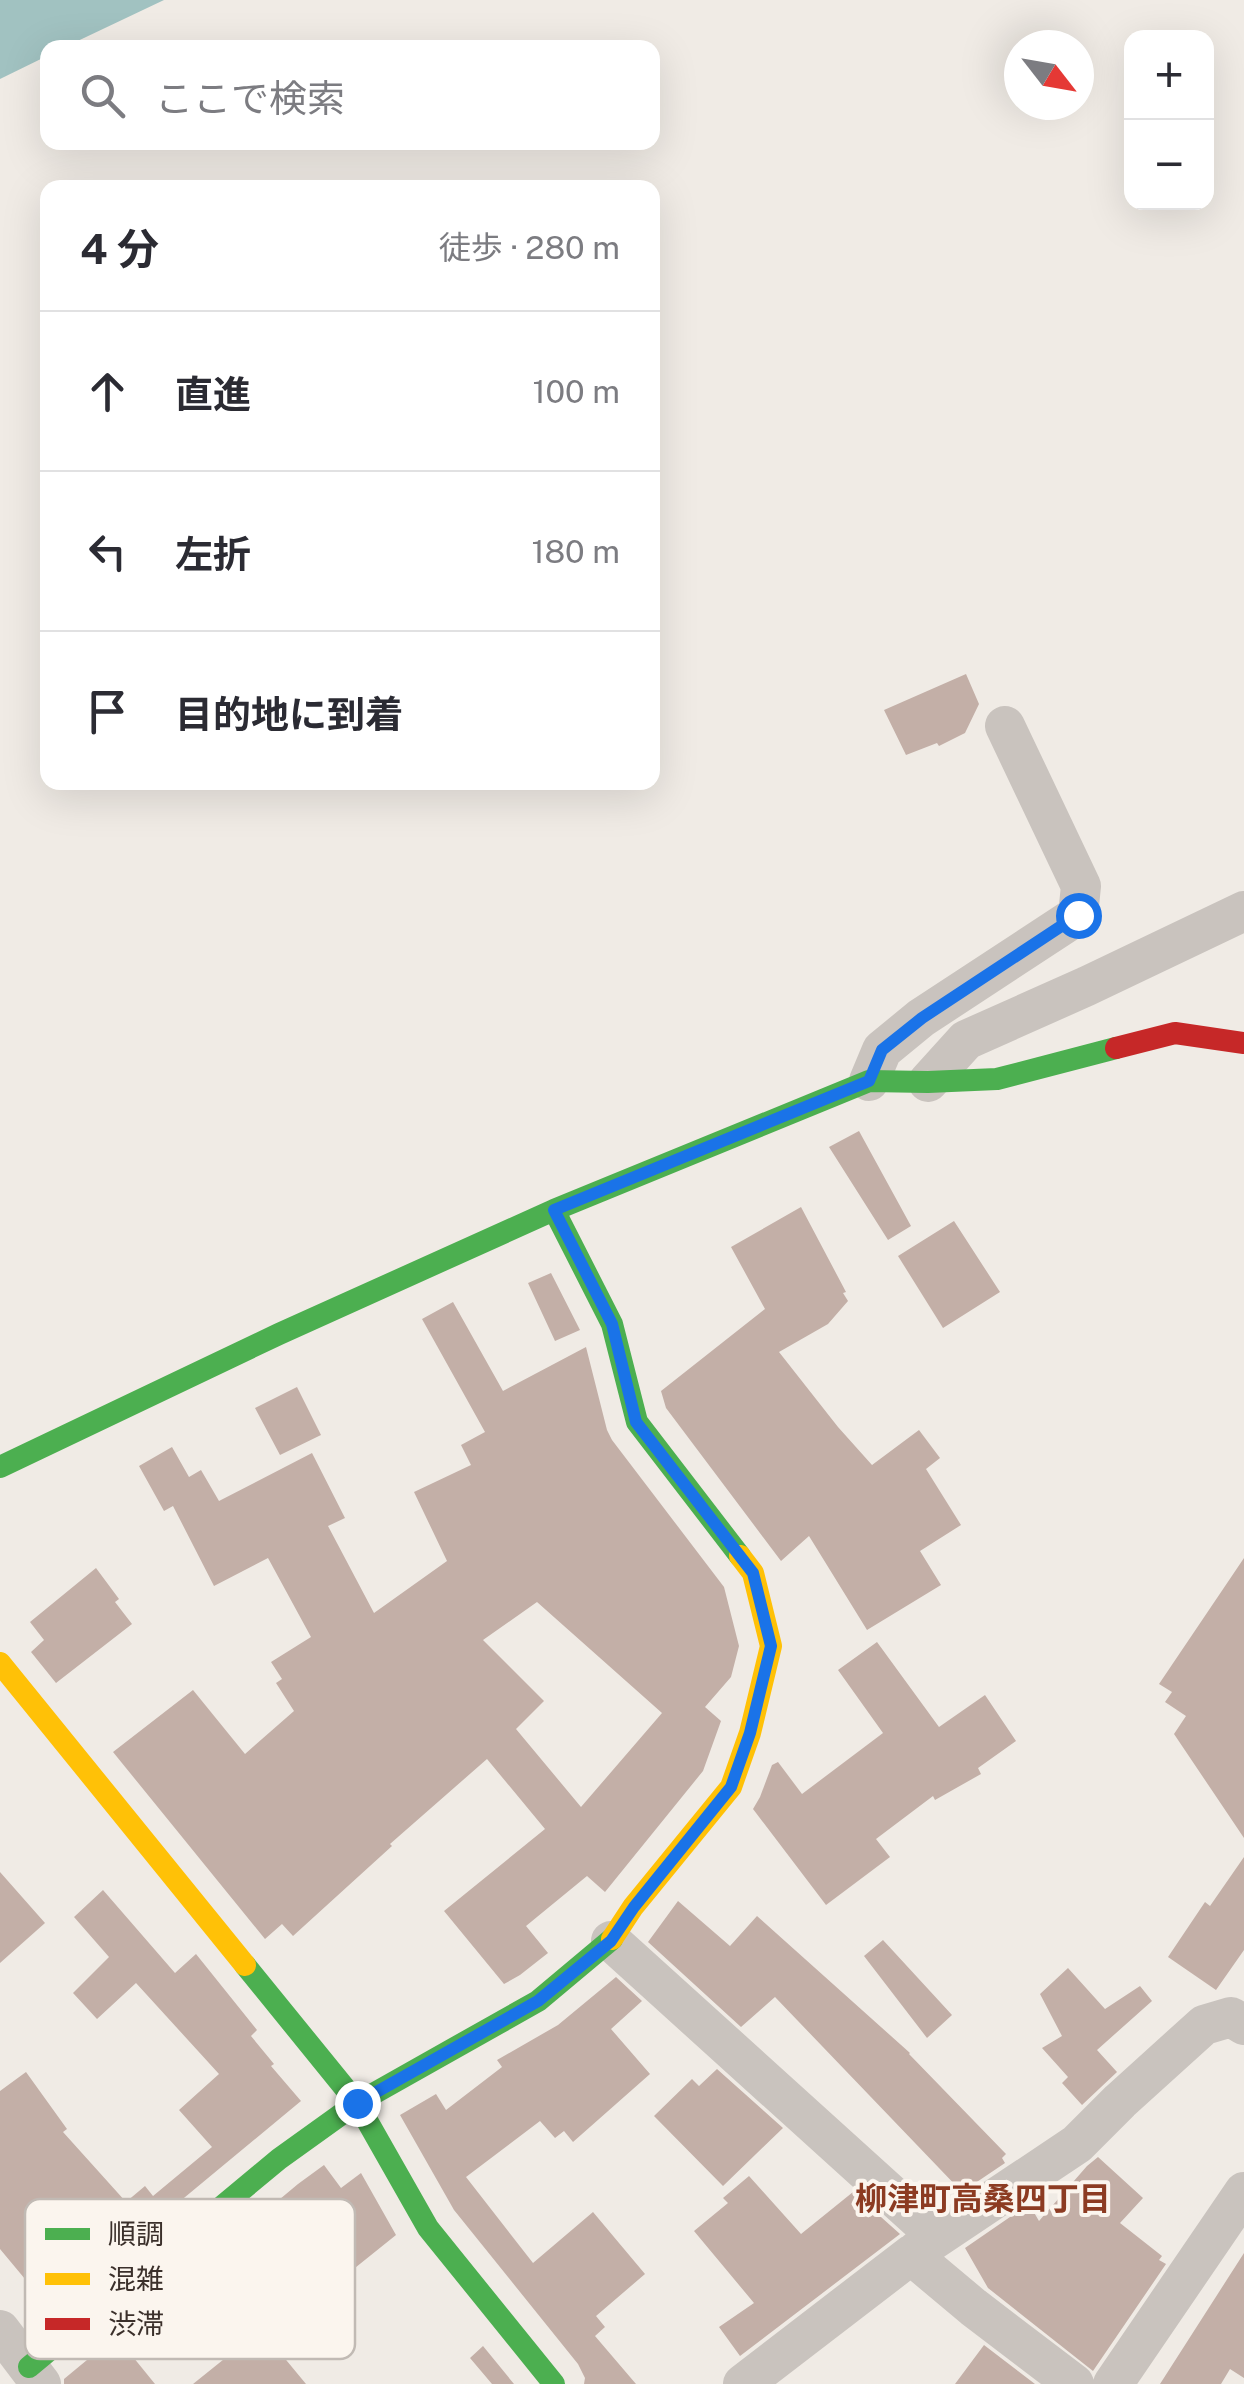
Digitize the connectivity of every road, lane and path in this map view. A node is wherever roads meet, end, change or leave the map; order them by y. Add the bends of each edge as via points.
1 (1005, 726) dead end
2 (1244, 910) edge
3 (1244, 1043) edge
4 (869, 1081) junction
5 (928, 1082) junction
6 (554, 1210) junction
7 (0, 1467) edge
8 (0, 1663) edge
9 (611, 1941) junction
10 (1244, 2025) edge
11 (357, 2103) junction
12 (1244, 2192) edge
13 (226, 2199) edge
14 (924, 2245) junction
15 (554, 2384) edge
16 (743, 2384) edge
17 (1074, 2384) edge
18 (1113, 2384) edge

1 - 4 street via 1081,886 1078,915 922,1018 882,1050
2 - 5 street via 966,1040
3 - 5 street via 1175,1033 997,1079
4 - 5 street
4 - 6 street
6 - 7 street
6 - 9 street via 612,1324 636,1422 753,1573 771,1646 731,1787
8 - 11 street
9 - 11 street via 538,2001
9 - 14 street
10 - 14 street via 1231,2017 1204,2025 1076,2144
11 - 13 street
11 - 15 street via 428,2228
12 - 18 street
14 - 16 street
14 - 17 street via 973,2307

